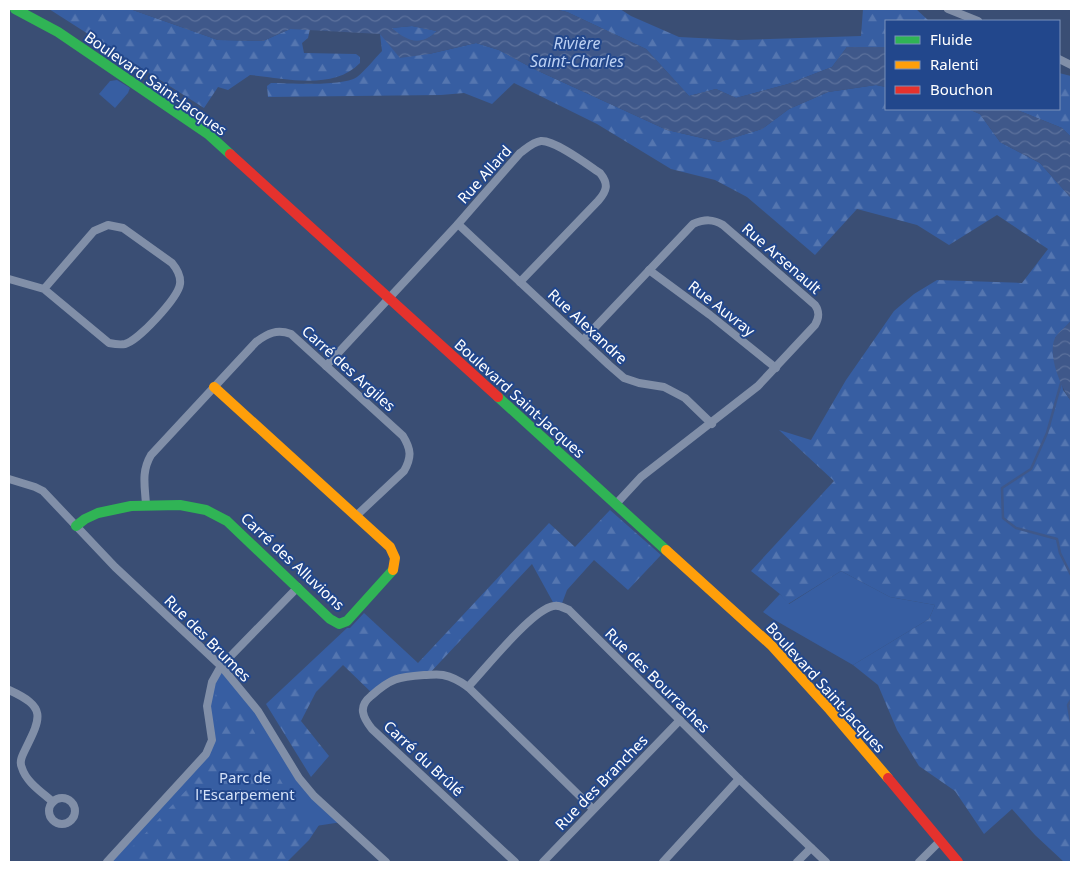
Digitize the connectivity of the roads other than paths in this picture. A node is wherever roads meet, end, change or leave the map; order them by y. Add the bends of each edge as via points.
1 (15, 9) edge
2 (948, 9) edge
3 (976, 20) edge
4 (458, 224) junction
5 (649, 270) junction
6 (9, 279) edge
7 (520, 282) junction
8 (44, 289) junction
9 (389, 299) junction
10 (583, 340) junction
11 (326, 366) junction
12 (776, 368) junction
13 (214, 387) junction
14 (712, 424) junction
15 (9, 479) edge
16 (616, 504) junction
17 (146, 505) junction
18 (356, 516) junction
19 (76, 526) junction
20 (298, 587) junction
21 (221, 666) junction
22 (468, 687) junction
23 (9, 690) edge
24 (680, 720) junction
25 (738, 779) junction
26 (53, 802) dead end
27 (593, 809) junction
28 (940, 841) junction
29 (811, 848) junction
30 (107, 862) edge
31 (386, 862) edge
32 (515, 862) edge
33 (543, 862) edge
34 (663, 862) edge
35 (798, 862) edge
36 (826, 862) edge
37 (919, 862) edge
38 (958, 862) edge

1 - 9 street, Boulevard Saint-Jacques via 58,32 208,134
2 - 3 street
4 - 7 street, Rue Alexandre
4 - 7 street, Rue Allard via 531,144 553,143 600,173 605,179 605,193
4 - 9 street, Rue Allard
5 - 10 street, Rue Arsenault
5 - 12 street, Rue Auvray
5 - 12 street, Rue Arsenault via 694,224 715,220 724,225 819,312 815,325
6 - 8 street
7 - 10 street, Rue Alexandre
8 - 8 street via 109,343 126,344 146,329 176,296 180,278 172,263 123,228 108,225 94,230
9 - 11 street, Rue Allard
9 - 16 street, Boulevard Saint-Jacques
10 - 14 street, Rue Alexandre via 624,378 664,387 685,398
11 - 13 street, Carré des Argiles via 292,334 275,331 256,342
11 - 18 street, Carré des Argiles via 403,436 411,454 404,471
12 - 14 street, Rue Arsenault
13 - 17 street, Carré des Argiles via 150,455 144,471
13 - 18 street, Carré des Alluvions
14 - 16 street, Rue Arsenault via 641,477
15 - 19 street, Rue des Brumes via 42,491
16 - 28 street, Boulevard Saint-Jacques via 771,645
17 - 19 street, Carré des Alluvions via 111,509 82,520
17 - 20 street, Carré des Alluvions via 190,506 228,521
18 - 20 street, Carré des Alluvions via 390,547 396,560 393,570 347,621 338,624
19 - 21 street, Rue des Brumes
20 - 21 street
21 - 30 street via 212,682 207,706 212,740 206,754
21 - 31 street, Rue des Brumes via 258,711 299,778 314,796
22 - 24 street, Rue des Bourraches via 528,622 548,608 562,606
22 - 27 street, Carré du Brûlé
22 - 32 street, Carré du Brûlé via 456,678 442,674 395,678 368,699 363,713 372,729
23 - 26 street via 29,700 37,710 38,724 21,758 21,767 27,778
24 - 25 street, Rue des Bourraches
24 - 27 street, Rue des Branches
25 - 29 street, Rue des Bourraches
25 - 34 street
27 - 33 street, Rue des Branches
28 - 37 street
28 - 38 street, Boulevard Saint-Jacques
29 - 35 street
29 - 36 street, Rue des Bourraches

